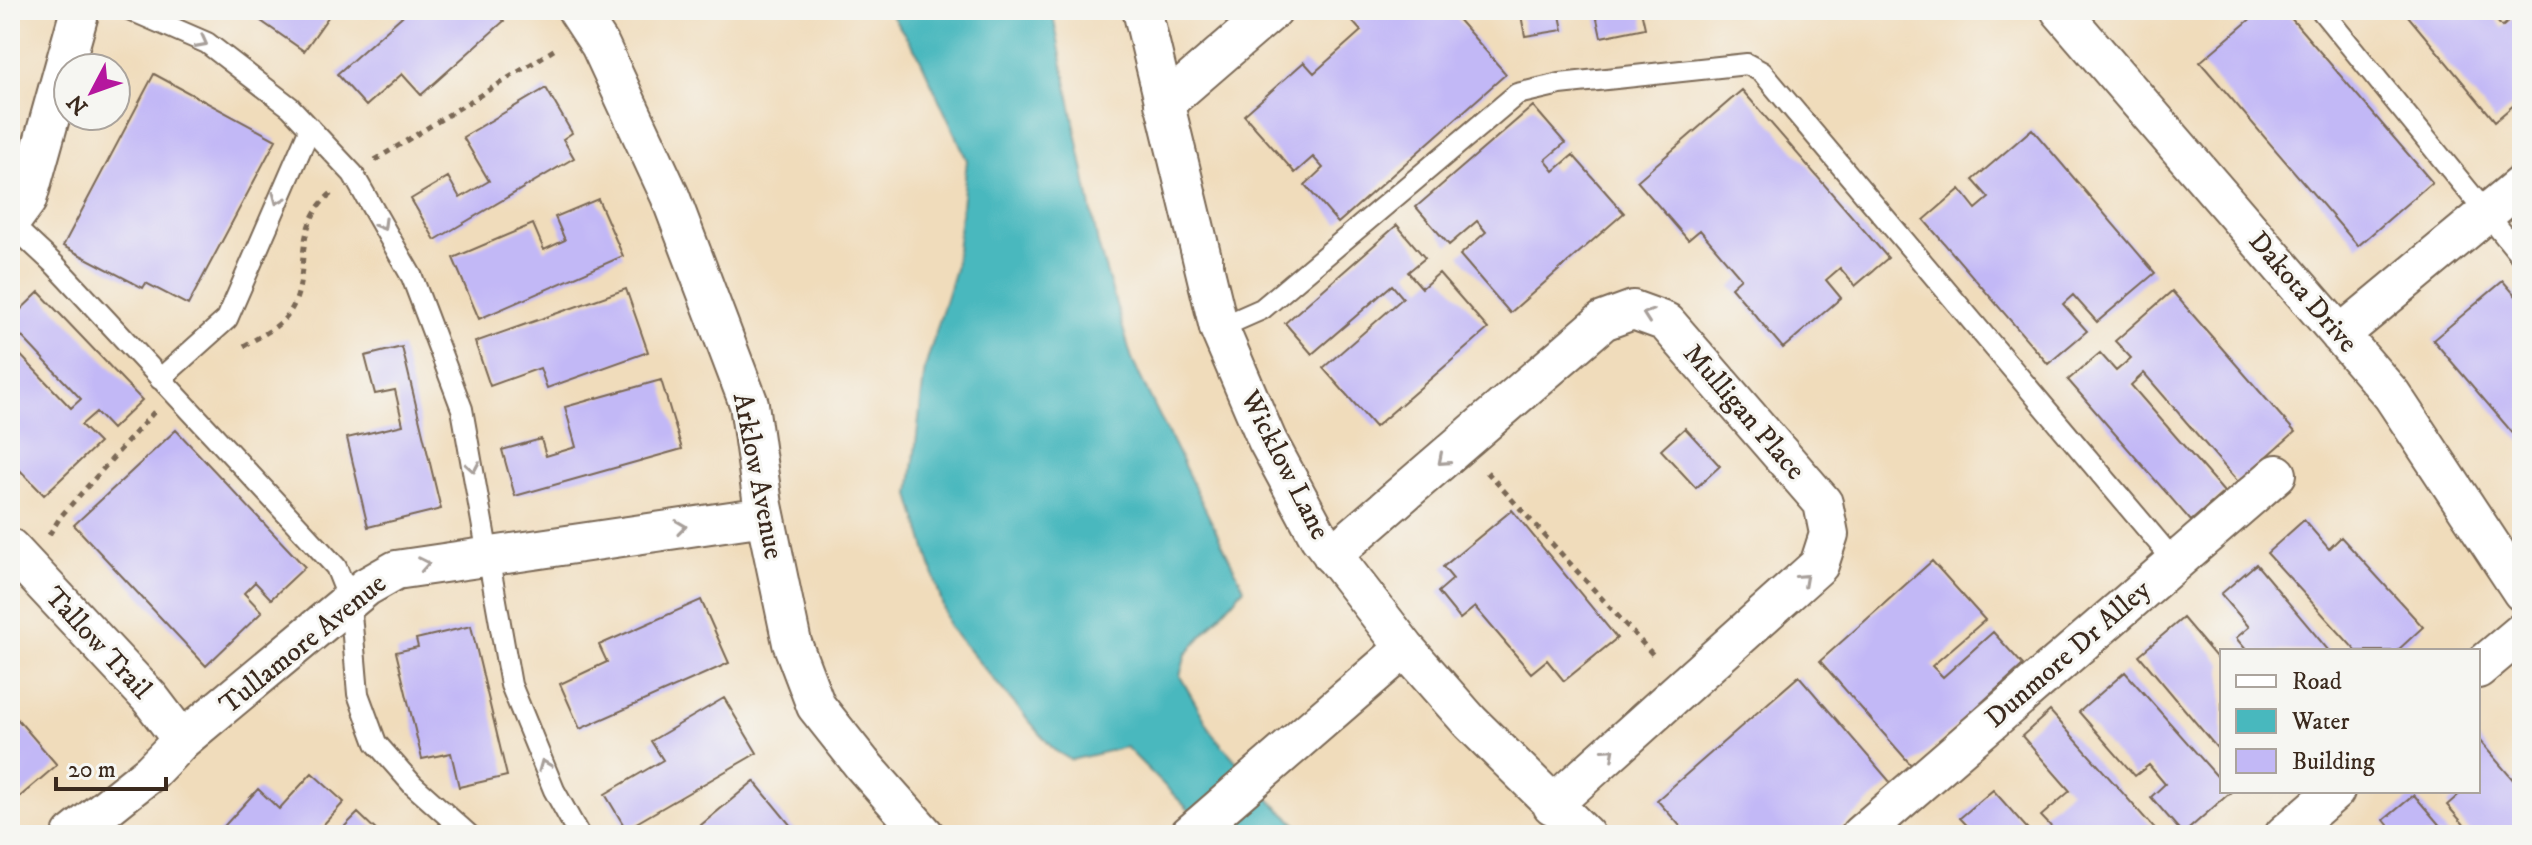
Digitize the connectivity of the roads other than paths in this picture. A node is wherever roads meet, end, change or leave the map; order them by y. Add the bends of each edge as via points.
1 (80, 10) edge
2 (131, 10) edge
3 (577, 10) edge
4 (1142, 10) edge
5 (1273, 10) edge
6 (2060, 10) edge
7 (2321, 10) edge
8 (1164, 104) junction
9 (310, 128) junction
10 (2522, 184) edge
11 (2487, 214) junction
12 (10, 223) edge
13 (2522, 257) edge
14 (1219, 328) junction
15 (2340, 335) junction
16 (160, 379) junction
17 (2277, 474) dead end
18 (765, 516) junction
19 (10, 548) edge
20 (488, 554) junction
21 (1332, 555) junction
22 (2175, 562) junction
23 (2522, 592) edge
24 (350, 602) junction
25 (2522, 632) edge
26 (1405, 648) junction
27 (2480, 667) edge
28 (182, 740) junction
29 (2333, 793) edge
30 (1552, 805) junction
31 (75, 834) edge
32 (469, 835) edge
33 (579, 835) edge
34 (925, 835) edge
35 (1189, 835) edge
36 (1585, 835) edge
37 (1860, 835) edge
38 (2284, 835) edge

1 - 12 street via 27,200
2 -> 9 lane via 207,43
3 - 18 street, Arklow Avenue via 600,45 670,196 749,404
4 - 8 street, Wicklow Lane
5 - 8 street
6 - 15 street, Dakota Drive
7 - 11 lane
8 - 14 street, Wicklow Lane
9 -> 16 lane via 227,319
9 -> 20 lane via 353,174 412,277 462,409
10 - 11 street
11 - 13 lane
11 - 15 street
12 - 16 lane
14 - 21 street, Wicklow Lane via 1267,440
14 - 22 lane via 1262,309 1517,94 1560,84 1747,64 1762,72
15 - 23 street, Dakota Drive via 2392,395
16 - 24 lane via 336,567
17 - 22 street, Dunmore Dr Alley
20 -> 18 street, Tullamore Avenue
18 - 34 street, Arklow Avenue via 792,643 816,706
19 - 28 street, Tallow Trail via 150,698
24 -> 20 street, Tullamore Avenue via 396,570
33 -> 20 lane via 554,790 511,685
21 - 26 street, Wicklow Lane
30 -> 21 street, Mulligan Place via 1819,565 1829,534 1823,503 1666,322 1633,310 1603,321
22 - 37 street, Dunmore Dr Alley
24 - 28 street, Tullamore Avenue
24 - 32 lane via 358,694 376,743
25 - 27 street
26 - 30 street, Wicklow Lane
26 - 35 street
28 - 31 street, Tullamore Avenue
29 - 38 street
30 - 36 street, Wicklow Lane

